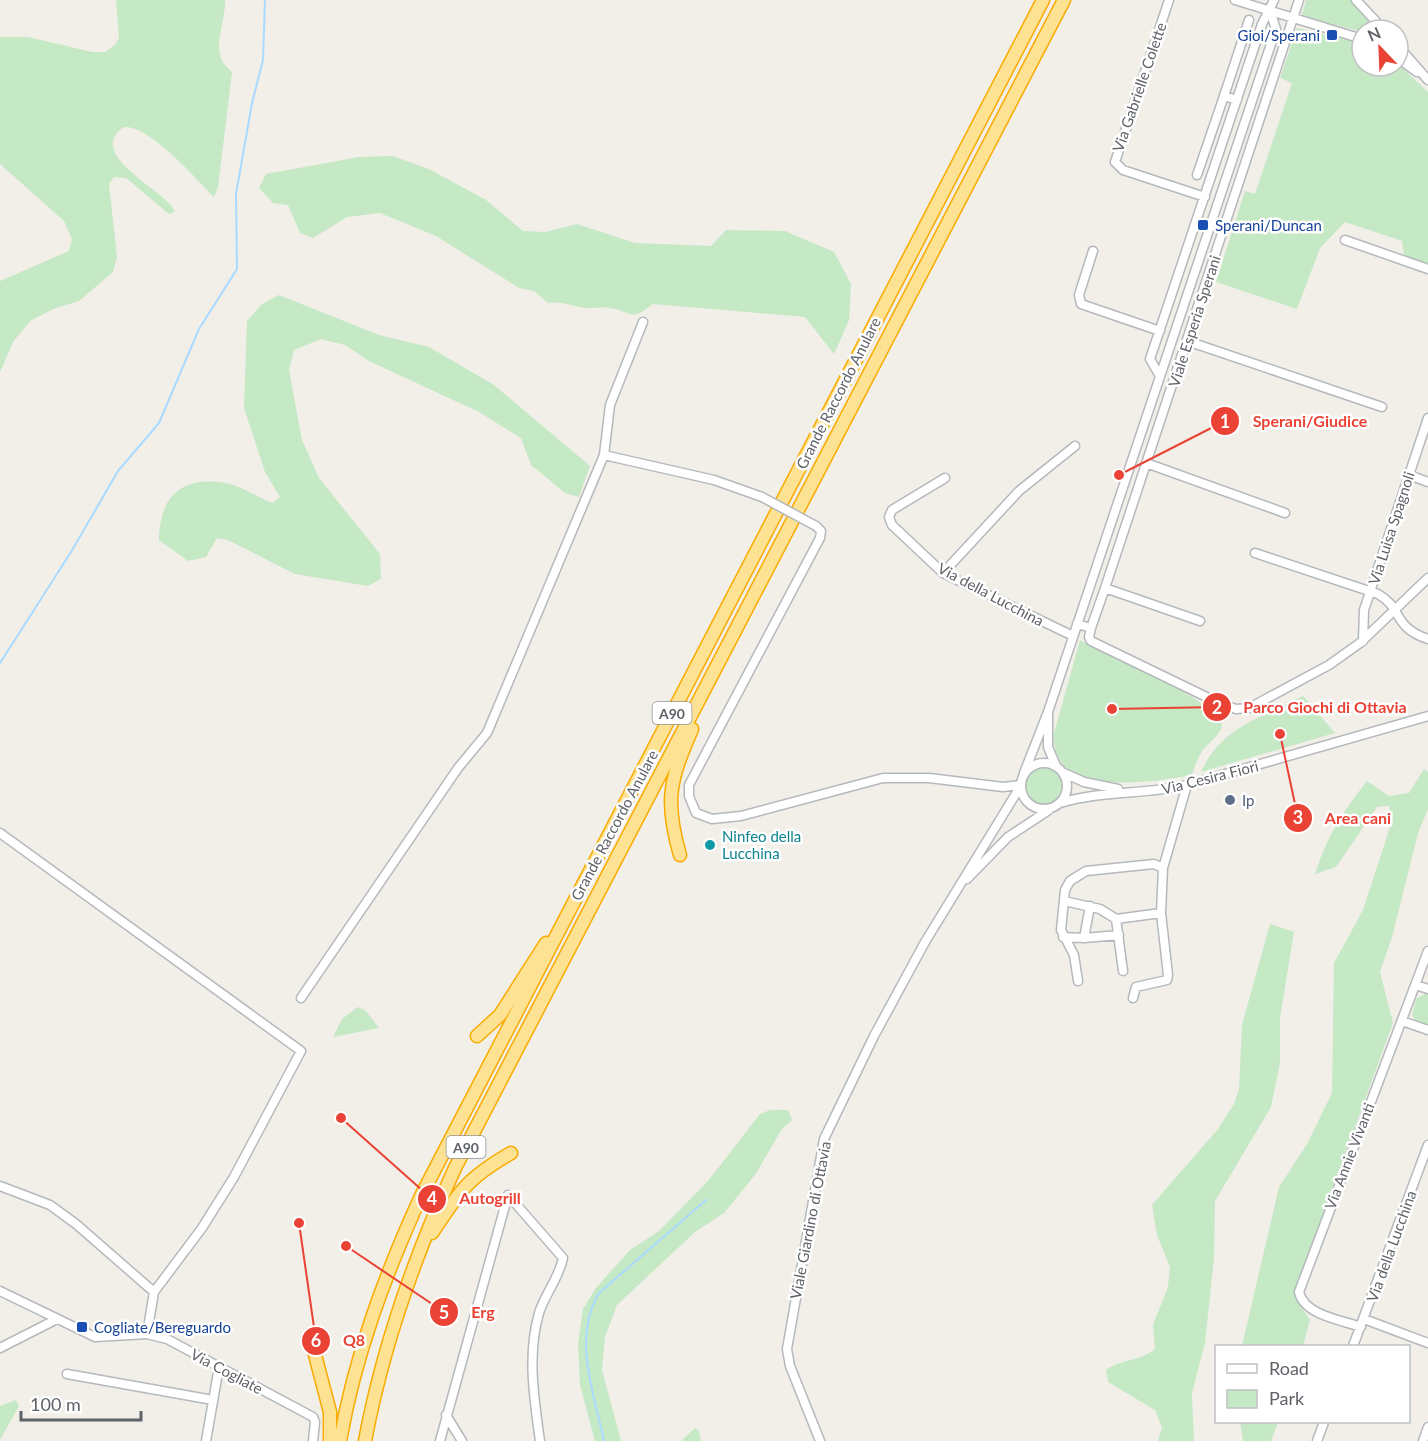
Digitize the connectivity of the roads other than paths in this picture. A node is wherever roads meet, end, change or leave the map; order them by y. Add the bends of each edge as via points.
1 (1043, 0) edge
2 (1064, 0) edge
3 (1169, 0) edge
4 (1235, 0) edge
5 (1274, 0) edge
6 (1299, 0) edge
7 (1356, 0) edge
8 (1270, 11) junction
9 (1373, 18) edge
10 (1249, 20) dead end
11 (1292, 20) junction
12 (1276, 29) junction
13 (1350, 36) edge
14 (1410, 60) edge
15 (1410, 67) edge
16 (1277, 69) junction
17 (1260, 78) junction
18 (1426, 78) edge
19 (1227, 86) junction
20 (1240, 91) junction
21 (1224, 96) junction
22 (1237, 100) junction
23 (1221, 106) junction
24 (1234, 110) junction
25 (1237, 147) junction
26 (1220, 156) junction
27 (1246, 165) junction
28 (1197, 176) dead end
29 (1205, 196) junction
30 (1192, 235) junction
31 (1345, 240) dead end
32 (1219, 244) junction
33 (1202, 250) junction
34 (1093, 251) dead end
35 (1428, 269) edge
36 (643, 322) dead end
37 (1160, 331) junction
38 (1187, 341) junction
39 (1179, 367) junction
40 (1160, 376) junction
41 (1382, 407) dead end
42 (1428, 418) edge
43 (1144, 425) junction
44 (1152, 444) junction
45 (1075, 446) dead end
46 (604, 455) junction
47 (1146, 463) junction
48 (1409, 475) junction
49 (945, 478) dead end
50 (1428, 482) edge
51 (1133, 501) junction
52 (1116, 510) junction
53 (1286, 513) dead end
54 (1255, 553) dead end
55 (944, 573) junction
56 (1428, 578) edge
57 (1105, 588) junction
58 (1371, 591) junction
59 (1395, 611) junction
60 (1200, 621) dead end
61 (1077, 624) junction
62 (1091, 628) junction
63 (1073, 636) junction
64 (1428, 639) edge
65 (1363, 641) junction
66 (723, 654) junction
67 (1048, 712) junction
68 (1428, 716) edge
69 (1057, 766) junction
70 (1024, 773) junction
71 (1064, 773) junction
72 (1187, 785) junction
73 (1020, 786) junction
74 (1130, 792) junction
75 (1060, 803) junction
76 (1050, 808) junction
77 (0, 833) edge
78 (681, 855) dead end
79 (1162, 868) junction
80 (963, 883) junction
81 (1064, 901) junction
82 (1090, 906) junction
83 (1161, 913) junction
84 (1116, 919) junction
85 (558, 932) junction
86 (1119, 936) junction
87 (1063, 937) junction
88 (1084, 938) junction
89 (1428, 951) edge
90 (1123, 970) dead end
91 (1078, 981) dead end
92 (1416, 985) junction
93 (1428, 989) edge
94 (301, 998) dead end
95 (1133, 998) dead end
96 (1402, 1021) junction
97 (1428, 1030) edge
98 (477, 1036) dead end
99 (1428, 1145) edge
100 (511, 1153) dead end
101 (1417, 1174) junction
102 (1428, 1178) edge
103 (0, 1186) edge
104 (415, 1259) junction
105 (0, 1291) edge
106 (154, 1292) junction
107 (57, 1319) junction
108 (1362, 1323) junction
109 (147, 1334) junction
110 (1428, 1343) edge
111 (1354, 1345) edge
112 (0, 1348) edge
113 (314, 1351) dead end
114 (219, 1367) junction
115 (67, 1374) dead end
116 (213, 1400) junction
117 (446, 1415) junction
118 (1324, 1423) edge
119 (1428, 1427) edge
120 (206, 1441) edge
121 (313, 1441) edge
122 (330, 1441) edge
123 (340, 1441) edge
124 (365, 1441) edge
125 (440, 1441) edge
126 (462, 1441) edge
127 (540, 1441) edge
128 (820, 1441) edge
129 (1317, 1441) edge
130 (1423, 1441) edge

1 - 85 highway, Grande Raccordo Anulare / A90
2 - 66 highway, Grande Raccordo Anulare / A90
3 - 29 street, Via Gabrielle Colette via 1115,157 1116,165
4 - 8 street
5 - 8 street, Viale Esperia Sperani
6 - 11 street, Viale Esperia Sperani
7 - 9 street
8 - 11 street
8 - 12 street
8 - 20 street, Viale Esperia Sperani
10 - 19 street
11 - 12 street
11 - 13 street
11 - 16 street, Viale Esperia Sperani
12 - 17 street, Viale Esperia Sperani
14 - 18 street
15 - 18 street
16 - 17 street
16 - 27 street, Viale Esperia Sperani
17 - 25 street, Viale Esperia Sperani
19 - 20 street
19 - 21 street
20 - 22 street, Viale Esperia Sperani
21 - 22 street
21 - 23 street
22 - 24 street, Viale Esperia Sperani
23 - 24 street
23 - 28 street
24 - 26 street, Viale Esperia Sperani
25 - 26 street
25 - 27 street
25 - 33 street, Viale Esperia Sperani
26 - 29 street, Viale Esperia Sperani
27 - 32 street, Viale Esperia Sperani
29 - 30 street, Viale Esperia Sperani
30 - 33 street
30 - 37 street, Viale Esperia Sperani
31 - 35 street
32 - 33 street
32 - 38 street, Viale Esperia Sperani
33 - 40 street, Viale Esperia Sperani
34 - 37 street via 1079,295 1081,304
36 - 46 street via 610,405
37 - 40 street, Viale Esperia Sperani via 1150,359
38 - 39 street, Viale Esperia Sperani
38 - 41 street
39 - 40 street
39 - 44 street, Viale Esperia Sperani
40 - 43 street, Viale Esperia Sperani
42 - 48 street, Via Luisa Spagnoli
43 - 44 street
43 - 52 street, Viale Esperia Sperani
44 - 47 street, Viale Esperia Sperani
45 - 55 street via 1019,491
46 - 73 street, bridge via 714,480 762,497 821,531 689,785 696,813 711,819 741,816 883,778
46 - 94 street via 486,733
47 - 51 street, Viale Esperia Sperani
47 - 53 street
48 - 50 street
48 - 58 street, Via Luisa Spagnoli
49 - 55 street, Via della Lucchina via 892,510 889,517 892,525
51 - 52 street
51 - 57 street, Viale Esperia Sperani
52 - 61 street, Viale Esperia Sperani
54 - 58 street
55 - 63 street, Via della Lucchina
56 - 59 street
57 - 60 street
57 - 62 street, Viale Esperia Sperani
58 - 59 street via 1386,598
58 - 65 street, Via Luisa Spagnoli via 1363,616
59 - 64 street via 1408,630
59 - 65 street
61 - 62 street
61 - 63 street, Viale Esperia Sperani
62 - 65 street via 1091,641 1214,701 1239,709 1276,695
63 - 67 street, Viale Esperia Sperani
66 - 78 highway via 671,783 671,812
66 - 104 highway, Grande Raccordo Anulare / A90 via 468,1143
67 - 69 street, Viale Esperia Sperani via 1048,747
67 - 70 street, Viale Esperia Sperani
68 - 72 street, Via Cesira Fiori
69 - 70 street via 1037,763
69 - 71 street
70 - 73 street
71 - 74 street, Via Cesira Fiori via 1084,782
71 - 75 street via 1067,788
72 - 74 street, Via Cesira Fiori
72 - 79 street
73 - 76 street via 1031,806
73 - 80 street, Viale Giardino di Ottavia
74 - 75 street, Via Cesira Fiori via 1088,795
75 - 76 street
76 - 80 street, Viale Giardino di Ottavia via 1008,837
77 - 106 street via 301,1051 234,1177
79 - 81 street via 1154,864 1086,871 1070,881
79 - 83 street
80 - 128 street, Viale Giardino di Ottavia via 880,1024 821,1150 788,1349 790,1366
81 - 82 street
81 - 87 street
82 - 84 street
82 - 88 street
83 - 84 street
83 - 95 street via 1167,980 1136,987
84 - 86 street
85 - 98 highway via 537,955 500,1015
85 - 123 highway, Grande Raccordo Anulare / A90 via 397,1250 365,1338
86 - 88 street
86 - 90 street
87 - 88 street
87 - 91 street via 1074,954
89 - 92 street, Via Annie Vivanti
92 - 93 street
92 - 96 street, Via Annie Vivanti
96 - 97 street
96 - 108 street, Via Annie Vivanti via 1299,1292 1310,1309
99 - 101 street, Via della Lucchina
100 - 104 highway via 462,1187
101 - 102 street
101 - 108 street, Via della Lucchina
103 - 106 street via 50,1205
104 - 124 highway, Grande Raccordo Anulare / A90 via 388,1335
105 - 107 street, Via Cogliate
106 - 109 street
107 - 109 street, Via Cogliate via 99,1338
107 - 112 street
108 - 110 street
108 - 111 street, Via della Lucchina
109 - 114 street, Via Cogliate via 167,1339
113 - 122 highway via 330,1412
114 - 116 street
114 - 121 street, Via Cogliate via 313,1417
115 - 116 street
116 - 120 street
117 - 125 street
117 - 126 street
117 - 127 street via 508,1195 563,1258 539,1313 532,1348 532,1384
118 - 129 street
119 - 130 street

